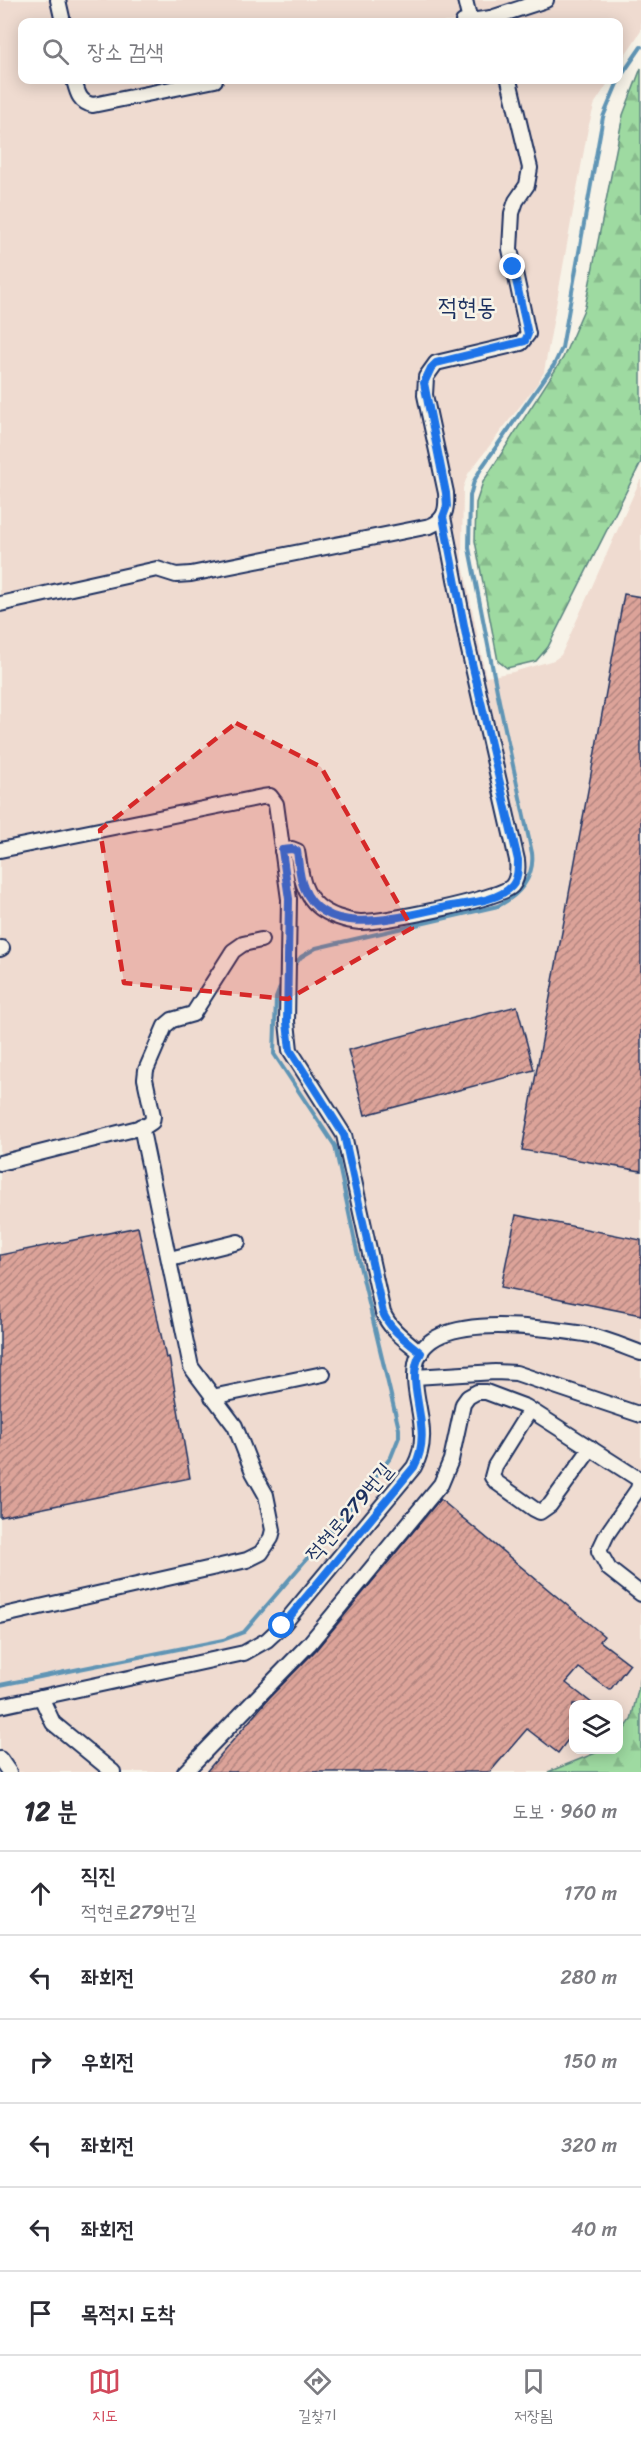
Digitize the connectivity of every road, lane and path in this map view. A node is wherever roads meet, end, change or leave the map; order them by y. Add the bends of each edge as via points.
1 (58, 0) edge
2 (465, 0) edge
3 (546, 0) edge
4 (62, 18) edge
5 (467, 18) edge
6 (498, 18) edge
7 (75, 84) edge
8 (195, 84) edge
9 (510, 84) edge
10 (443, 517) junction
11 (0, 604) edge
12 (0, 850) edge
13 (282, 850) junction
14 (261, 940) dead end
15 (141, 1126) junction
16 (0, 1162) edge
17 (238, 1242) dead end
18 (170, 1259) junction
19 (421, 1353) junction
20 (641, 1353) edge
21 (323, 1374) dead end
22 (415, 1377) junction
23 (212, 1397) junction
24 (530, 1410) junction
25 (641, 1415) edge
26 (591, 1448) junction
27 (640, 1479) edge
28 (641, 1594) edge
29 (0, 1616) edge
30 (41, 1697) junction
31 (0, 1706) edge
32 (0, 1759) edge
33 (9, 1772) edge
34 (113, 1772) edge
35 (185, 1772) edge

1 - 4 street
2 - 5 street
3 - 6 street
7 - 8 street via 82,100 93,105
9 - 10 street via 530,168 527,185 512,213 510,242 528,334 521,343 436,363 426,376 425,395 446,493
10 - 11 street via 430,526 203,572 176,575 157,569
10 - 13 street via 468,646 518,860 516,878 512,886 490,897 360,922 334,915 317,905 303,886 297,851
12 - 13 street via 270,796 276,804
13 - 19 street via 289,909 290,1050 339,1125 348,1148 383,1313 392,1330
14 - 15 street via 233,951 193,1014 172,1020 162,1031 146,1070 152,1122
15 - 16 street
15 - 18 street
17 - 18 street
18 - 23 street via 191,1367
19 - 20 street via 439,1336 482,1325 583,1334
19 - 22 street, 적현로279번길
21 - 23 street
22 - 25 street via 516,1373
22 - 30 street, 적현로279번길 via 423,1438 421,1455 267,1640 244,1653
23 - 29 street via 238,1432 266,1495 273,1530 261,1553 247,1560
24 - 26 street
24 - 26 street via 492,1477 534,1509 540,1512 550,1505
24 - 35 street via 486,1392 468,1397 463,1404 452,1460 441,1484 309,1644
26 - 27 street
27 - 28 street via 638,1489 599,1551 609,1569
30 - 31 street, 적현로279번길
30 - 34 street via 53,1723
32 - 33 street

